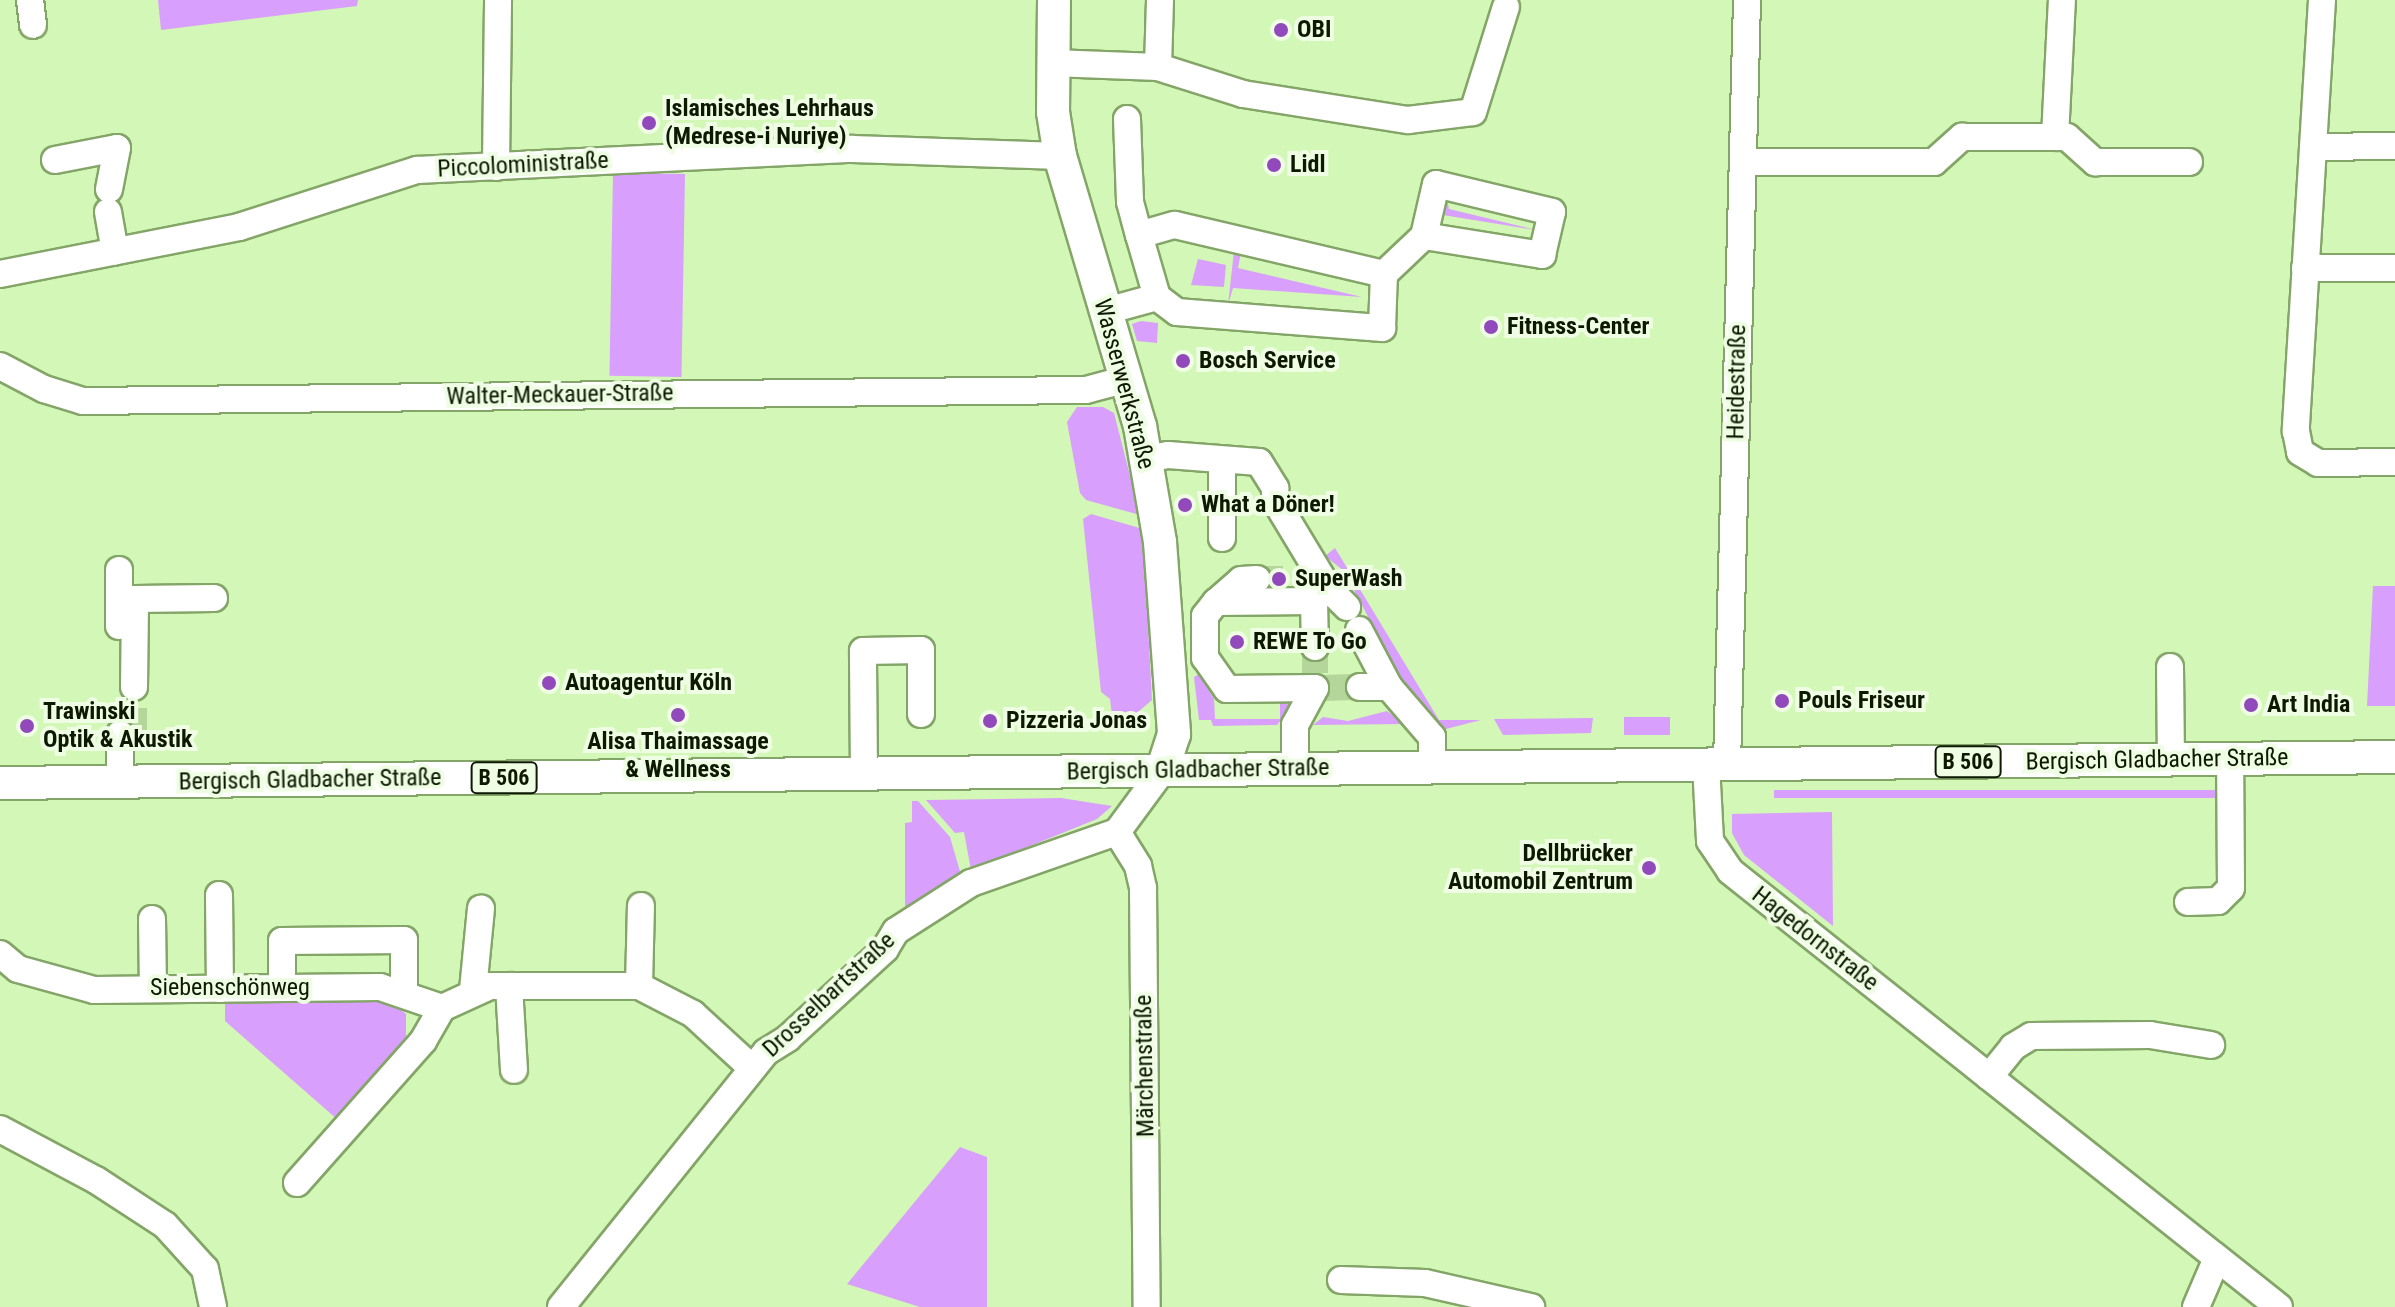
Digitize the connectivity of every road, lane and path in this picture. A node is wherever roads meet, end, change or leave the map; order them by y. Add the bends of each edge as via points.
1 (498, 0) edge
2 (1054, 0) edge
3 (1160, 0) edge
4 (1747, 0) edge
5 (2062, 0) edge
6 (2322, 0) edge
7 (1506, 7) dead end
8 (1052, 63) junction
9 (1158, 67) junction
10 (1127, 119) dead end
11 (2055, 137) junction
12 (2395, 146) edge
13 (2313, 147) junction
14 (1060, 156) junction
15 (55, 160) dead end
16 (1743, 162) junction
17 (2189, 162) dead end
18 (496, 167) junction
19 (1139, 235) junction
20 (1424, 236) junction
21 (115, 251) junction
22 (2305, 268) junction
23 (2395, 268) edge
24 (0, 274) edge
25 (1384, 274) junction
26 (1157, 297) junction
27 (1106, 311) junction
28 (0, 366) edge
29 (1127, 379) junction
30 (1147, 459) junction
31 (1222, 460) junction
32 (2395, 462) edge
33 (1222, 538) dead end
34 (119, 570) dead end
35 (1257, 579) tunnel mouth
36 (1317, 587) junction
37 (214, 598) dead end
38 (1216, 602) junction
39 (1205, 658) junction
40 (1172, 660) junction
41 (2170, 667) dead end
42 (1317, 674) junction
43 (1360, 687) tunnel mouth
44 (1389, 687) junction
45 (921, 714) dead end
46 (127, 734) tunnel mouth
47 (2395, 757) edge
48 (2230, 759) junction
49 (2171, 760) junction
50 (1717, 764) junction
51 (1432, 768) junction
52 (1295, 769) junction
53 (1162, 771) junction
54 (864, 774) junction
55 (126, 782) junction
56 (0, 783) edge
57 (1117, 832) junction
58 (219, 895) dead end
59 (2188, 902) dead end
60 (641, 906) dead end
61 (481, 908) dead end
62 (152, 919) dead end
63 (9, 962) edge
64 (509, 986) junction
65 (639, 986) junction
66 (282, 988) junction
67 (153, 989) junction
68 (220, 989) junction
69 (473, 990) junction
70 (404, 993) junction
71 (442, 1008) junction
72 (2211, 1045) dead end
73 (752, 1068) junction
74 (514, 1070) dead end
75 (1989, 1077) junction
76 (0, 1129) edge
77 (297, 1183) dead end
78 (2217, 1258) junction
79 (1341, 1280) dead end
80 (213, 1307) edge
81 (561, 1307) edge
82 (1147, 1307) edge
83 (1531, 1307) edge
84 (2196, 1307) edge
85 (2279, 1307) edge

1 - 18 street
2 - 8 main road, Wasserwerkstraße
3 - 9 street
4 - 16 street, Heidestraße
5 - 11 street
6 - 13 street
7 - 9 street via 1473,112 1408,120 1243,94
8 - 9 street
8 - 14 main road, Wasserwerkstraße
10 - 19 street via 1130,202
11 - 16 street via 1962,137 1934,162
11 - 17 street via 2067,137 2095,162
12 - 13 street
13 - 22 street
14 - 18 street, Piccoloministraße via 852,149
14 - 27 main road, Wasserwerkstraße
15 - 21 street via 117,148 109,200
16 - 50 street, Heidestraße
18 - 21 street, Piccoloministraße via 417,170 239,227
19 - 25 street via 1175,225
19 - 26 street
20 - 20 street via 1542,255 1552,212 1436,184
20 - 25 street
21 - 24 street, Piccoloministraße
22 - 23 street
22 - 32 street via 2296,431 2300,452 2318,463
25 - 26 street via 1382,328 1177,312
26 - 27 street
27 - 29 main road, Wasserwerkstraße
28 - 29 street, Walter-Meckauer-Straße via 44,389 83,401 1086,390
29 - 30 main road, Wasserwerkstraße
30 - 31 street
30 - 40 main road, Wasserwerkstraße
31 - 33 street
31 - 36 street via 1259,462
34 - 37 street via 127,687 135,599
35 - 38 street via 1241,580
36 - 38 street
36 - 42 street
36 - 44 street via 1353,618
38 - 39 street via 1205,616
39 - 40 street
39 - 42 street via 1227,689
40 - 53 main road, Wasserwerkstraße via 1174,734
41 - 49 street
42 - 52 street via 1295,725
43 - 44 street
44 - 51 street via 1432,737
45 - 54 street via 921,650 863,651
46 - 55 street
47 - 48 main road, Bergisch Gladbacher Straße / B 506
48 - 49 main road, Bergisch Gladbacher Straße / B 506
48 - 59 street via 2231,888 2218,901
49 - 50 main road, Bergisch Gladbacher Straße / B 506
50 - 51 main road, Bergisch Gladbacher Straße / B 506
50 - 75 street, Hagedornstraße via 1707,825 1718,858
51 - 52 main road, Bergisch Gladbacher Straße / B 506
52 - 53 main road, Bergisch Gladbacher Straße / B 506
53 - 54 main road, Bergisch Gladbacher Straße / B 506
53 - 57 street
54 - 55 main road, Bergisch Gladbacher Straße / B 506
55 - 56 main road, Bergisch Gladbacher Straße / B 506
57 - 73 street, Drosselbartstraße via 971,883 896,931 885,949
57 - 82 street, Märchenstraße via 1138,866 1143,888
58 - 68 street
60 - 65 street
61 - 69 street
62 - 67 street
63 - 67 street, Siebenschönweg via 94,990
64 - 65 street
64 - 69 street
64 - 74 street
65 - 73 street via 685,1008
66 - 68 street, Siebenschönweg
66 - 70 street, Siebenschönweg via 380,987
66 - 70 street via 282,941 404,940
67 - 68 street, Siebenschönweg
69 - 71 street
70 - 71 street, Siebenschönweg
71 - 77 street via 423,1041
72 - 75 street via 2150,1035 2031,1036 2013,1047
73 - 81 street, Drosselbartstraße
75 - 78 street, Hagedornstraße
76 - 80 street via 96,1180 165,1225 205,1269
78 - 84 street
78 - 85 street, Hagedornstraße
79 - 83 street via 1425,1283

